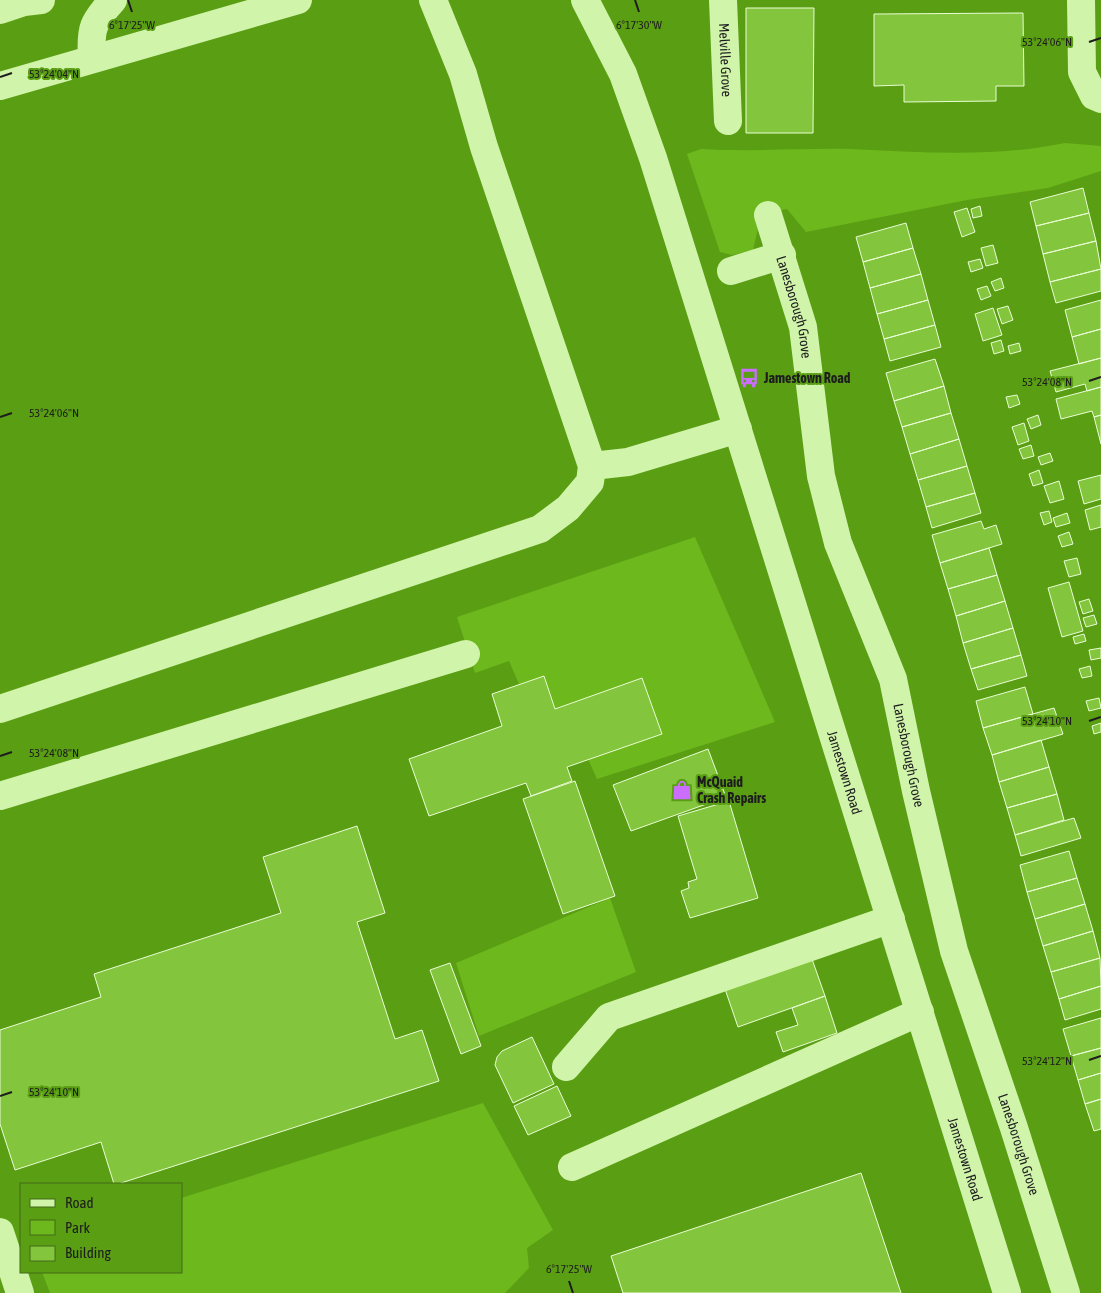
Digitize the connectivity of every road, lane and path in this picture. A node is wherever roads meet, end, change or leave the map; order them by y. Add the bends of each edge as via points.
1 (41, 0) edge
2 (113, 0) edge
3 (298, 0) edge
4 (433, 0) edge
5 (585, 0) edge
6 (723, 0) edge
7 (1081, 0) edge
8 (0, 10) edge
9 (92, 58) junction
10 (0, 86) edge
11 (1101, 99) edge
12 (728, 120) dead end
13 (768, 215) dead end
14 (782, 255) junction
15 (731, 271) dead end
16 (738, 429) junction
17 (592, 466) junction
18 (466, 654) dead end
19 (0, 709) edge
20 (0, 796) edge
21 (891, 919) junction
22 (920, 1012) junction
23 (566, 1067) dead end
24 (572, 1167) dead end
25 (0, 1232) edge
26 (20, 1293) edge
27 (1007, 1293) edge
28 (1066, 1293) edge

1 - 8 street
2 - 9 street via 90,34
3 - 9 street
4 - 17 street via 463,74 484,147
5 - 16 street, Jamestown Road via 623,74
6 - 12 street, Melville Grove
7 - 11 street via 1082,72 1094,96
9 - 10 street
13 - 14 street, Lanesborough Grove
14 - 15 street
14 - 28 street, Lanesborough Grove via 803,327 821,476 838,543 893,679 954,951
16 - 17 street via 628,462
16 - 21 street, Jamestown Road
17 - 19 street via 590,482 568,508 540,528
18 - 20 street
21 - 22 street, Jamestown Road
21 - 23 street via 609,1017
22 - 24 street
22 - 27 street, Jamestown Road
25 - 26 street

